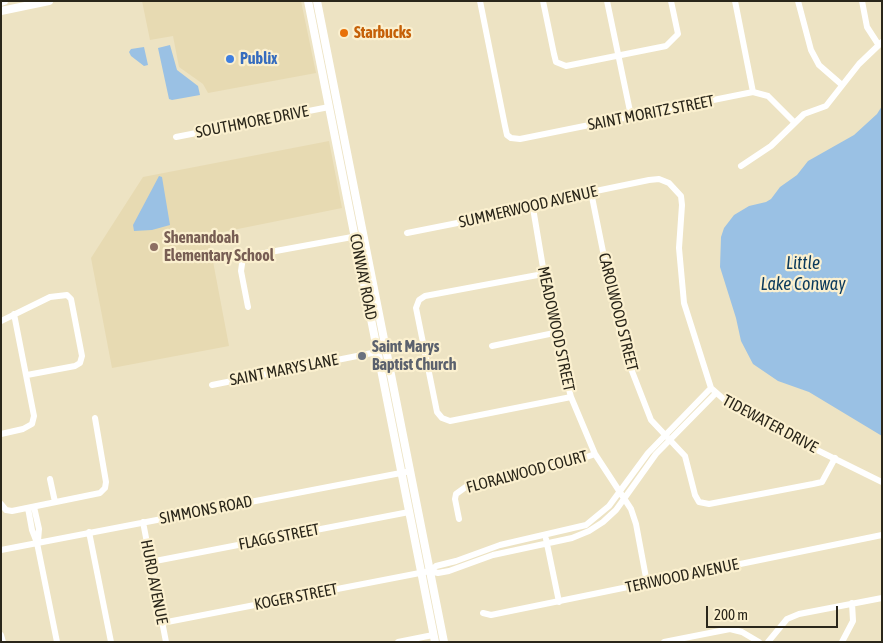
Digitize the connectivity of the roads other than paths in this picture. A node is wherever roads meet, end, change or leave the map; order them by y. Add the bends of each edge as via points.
1 (308, 1) edge
2 (317, 1) edge
3 (480, 1) edge
4 (543, 1) edge
5 (607, 1) edge
6 (671, 1) edge
7 (735, 1) edge
8 (798, 1) edge
9 (862, 1) edge
10 (46, 2) edge
11 (1, 11) edge
12 (314, 31) junction
13 (880, 43) edge
14 (618, 55) junction
15 (320, 65) junction
16 (330, 65) junction
17 (842, 85) junction
18 (753, 92) junction
19 (329, 107) junction
20 (338, 107) junction
21 (630, 116) junction
22 (794, 122) junction
23 (176, 137) dead end
24 (346, 146) junction
25 (338, 155) junction
26 (348, 155) junction
27 (740, 166) dead end
28 (649, 180) joint
29 (591, 192) junction
30 (533, 208) junction
31 (407, 233) dead end
32 (363, 235) junction
33 (354, 236) junction
34 (543, 274) junction
35 (248, 307) dead end
36 (14, 314) junction
37 (1, 321) edge
38 (554, 333) junction
39 (492, 346) dead end
40 (386, 350) junction
41 (377, 352) junction
42 (27, 375) junction
43 (212, 385) dead end
44 (713, 391) junction
45 (571, 397) junction
46 (95, 418) dead end
47 (1, 434) edge
48 (666, 437) junction
49 (596, 454) junction
50 (835, 458) junction
51 (410, 471) junction
52 (401, 473) junction
53 (50, 478) dead end
54 (882, 482) edge
55 (620, 490) junction
56 (625, 498) junction
57 (55, 502) junction
58 (1, 504) edge
59 (31, 507) junction
60 (409, 512) junction
61 (459, 518) dead end
62 (142, 522) junction
63 (90, 532) junction
64 (546, 534) junction
65 (882, 536) edge
66 (38, 542) junction
67 (547, 542) junction
68 (1, 550) edge
69 (150, 562) junction
70 (430, 571) junction
71 (421, 573) junction
72 (647, 583) junction
73 (882, 598) edge
74 (559, 602) junction
75 (852, 604) junction
76 (483, 612) dead end
77 (162, 623) junction
78 (1, 635) edge
79 (434, 638) edge
80 (2, 642) edge
81 (57, 642) edge
82 (111, 642) edge
83 (166, 642) edge
84 (398, 642) edge
85 (444, 642) edge
86 (664, 642) edge
87 (759, 642) edge
88 (768, 642) edge
89 (842, 642) edge

1 - 12 main road, CONWAY ROAD
2 - 16 main road, CONWAY ROAD
3 - 21 street, SAINT MORITZ STREET via 507,134 520,139
4 - 14 street via 556,62 566,66
5 - 14 street
6 - 14 street via 678,34 666,46
7 - 18 street
8 - 17 street via 811,50 819,65
9 - 13 street via 867,27
10 - 11 main road
12 - 15 main road, CONWAY ROAD
12 - 16 main road via 323,58
13 - 17 street
14 - 21 street
15 - 19 main road, CONWAY ROAD
15 - 20 main road via 327,70
16 - 20 main road, CONWAY ROAD
17 - 22 street via 826,106 804,114
18 - 21 street, SAINT MORITZ STREET
18 - 22 street via 768,96
19 - 23 street, SOUTHMORE DRIVE
19 - 25 main road, CONWAY ROAD
20 - 24 main road, CONWAY ROAD
22 - 27 street via 771,146
24 - 25 street
24 - 26 main road, CONWAY ROAD
25 - 26 street
25 - 33 main road, CONWAY ROAD
26 - 32 main road, CONWAY ROAD
28 - 29 street, SUMMERWOOD AVENUE
28 - 44 street, TIDEWATER DRIVE via 669,183 681,196 684,303
29 - 30 street, SUMMERWOOD AVENUE
29 - 48 street, CAROLWOOD STREET via 617,321 630,366 651,420
30 - 31 street, SUMMERWOOD AVENUE
30 - 34 street, MEADOWOOD STREET
32 - 33 street
32 - 40 main road, CONWAY ROAD
33 - 35 street via 243,258 241,271
33 - 41 main road, CONWAY ROAD
34 - 38 street, MEADOWOOD STREET
34 - 45 street via 425,296 419,300 416,308 437,412 450,421
36 - 37 street
36 - 42 street
36 - 42 street via 50,297 67,295 71,299 82,356 80,363
38 - 39 street
38 - 45 street, MEADOWOOD STREET
40 - 41 street, SAINT MARYS LANE
40 - 51 main road, CONWAY ROAD
41 - 43 street, SAINT MARYS LANE
41 - 52 main road, CONWAY ROAD
42 - 47 street via 34,416 32,424
44 - 48 street
44 - 50 street, TIDEWATER DRIVE via 736,410
45 - 49 street, MEADOWOOD STREET
46 - 57 street via 105,488 100,493
48 - 50 street, CAROLWOOD STREET via 685,456 695,495 703,504 822,482
48 - 55 street
48 - 56 street
49 - 55 street, MEADOWOOD STREET
49 - 61 street, FLORALWOOD COURT via 567,464 461,488 455,499
50 - 54 street, TIDEWATER DRIVE
51 - 52 street, SIMMONS ROAD
51 - 70 main road, CONWAY ROAD
52 - 60 main road, CONWAY ROAD
52 - 62 street, SIMMONS ROAD
53 - 57 street
55 - 56 street, MEADOWOOD STREET
55 - 64 street via 586,525
56 - 67 street via 603,522 589,531
56 - 72 street, MEADOWOOD STREET via 636,524
57 - 59 street
58 - 59 street via 12,511
59 - 66 street via 39,529
60 - 69 street, FLAGG STREET
60 - 71 main road, CONWAY ROAD
62 - 63 street, SIMMONS ROAD
62 - 69 street, HURD AVENUE
63 - 66 street, SIMMONS ROAD
63 - 82 street
64 - 67 street
64 - 70 street via 484,550
65 - 72 street, TERIWOOD AVENUE
66 - 68 street, SIMMONS ROAD
66 - 81 street
67 - 70 street via 493,555 456,569 438,573
67 - 74 street
69 - 77 street, HURD AVENUE
70 - 71 street, KOGER STREET
70 - 85 main road, CONWAY ROAD
71 - 77 street, KOGER STREET
71 - 79 main road, CONWAY ROAD
72 - 74 street, TERIWOOD AVENUE
73 - 75 street
74 - 76 street, TERIWOOD AVENUE via 491,615
75 - 88 street via 787,619
75 - 89 street via 853,621
77 - 83 street, HURD AVENUE
78 - 80 street
79 - 84 street
86 - 87 street via 730,629

